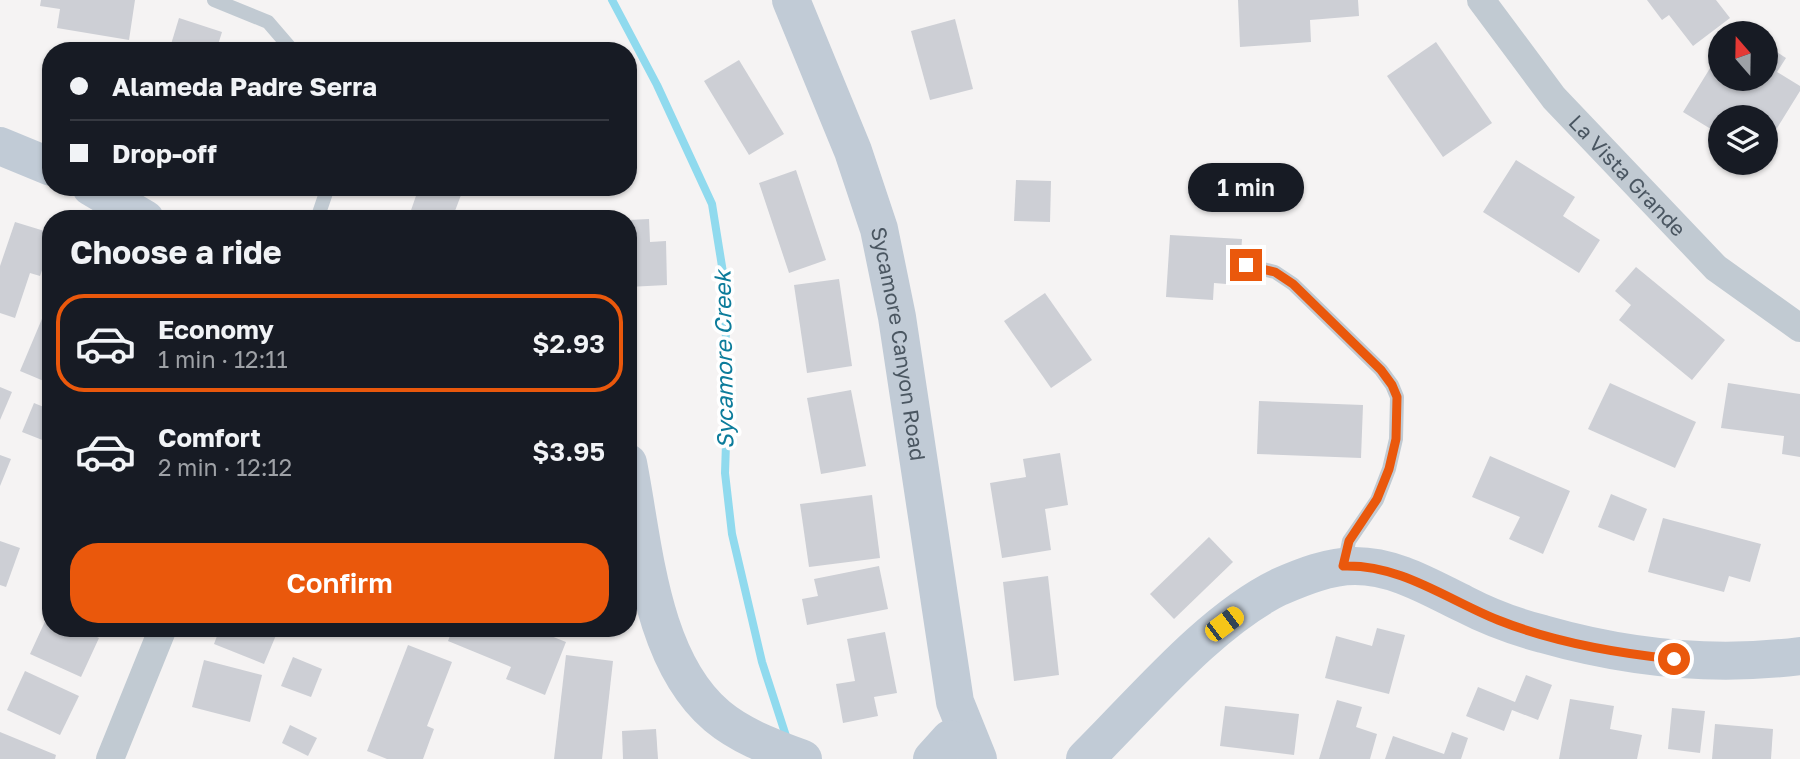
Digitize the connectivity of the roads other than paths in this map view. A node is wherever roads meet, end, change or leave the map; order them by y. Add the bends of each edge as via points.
1 (214, 0) edge
2 (791, 0) edge
3 (1480, 0) edge
4 (285, 42) edge
5 (0, 146) edge
6 (42, 163) edge
7 (106, 196) edge
8 (130, 210) edge
9 (1246, 265) dead end
10 (1800, 328) edge
11 (637, 516) edge
12 (1343, 566) junction
13 (159, 637) edge
14 (1800, 656) edge
15 (954, 744) edge
16 (110, 759) edge
17 (803, 759) edge
18 (1085, 759) edge

1 - 4 lane via 268,22
2 - 15 street, Sycamore Canyon Road via 853,151 878,229 897,317
3 - 10 street, La Vista Grande via 1554,98 1716,268
5 - 6 street
7 - 8 street
9 - 12 lane via 1275,272 1293,284 1381,370 1397,397 1396,439 1389,469 1377,499 1349,541
11 - 17 street via 655,604 685,676 706,706 732,727
12 - 14 street via 1391,571 1499,620 1612,650 1711,661
12 - 18 street via 1294,581 1252,603 1187,656
13 - 16 street

